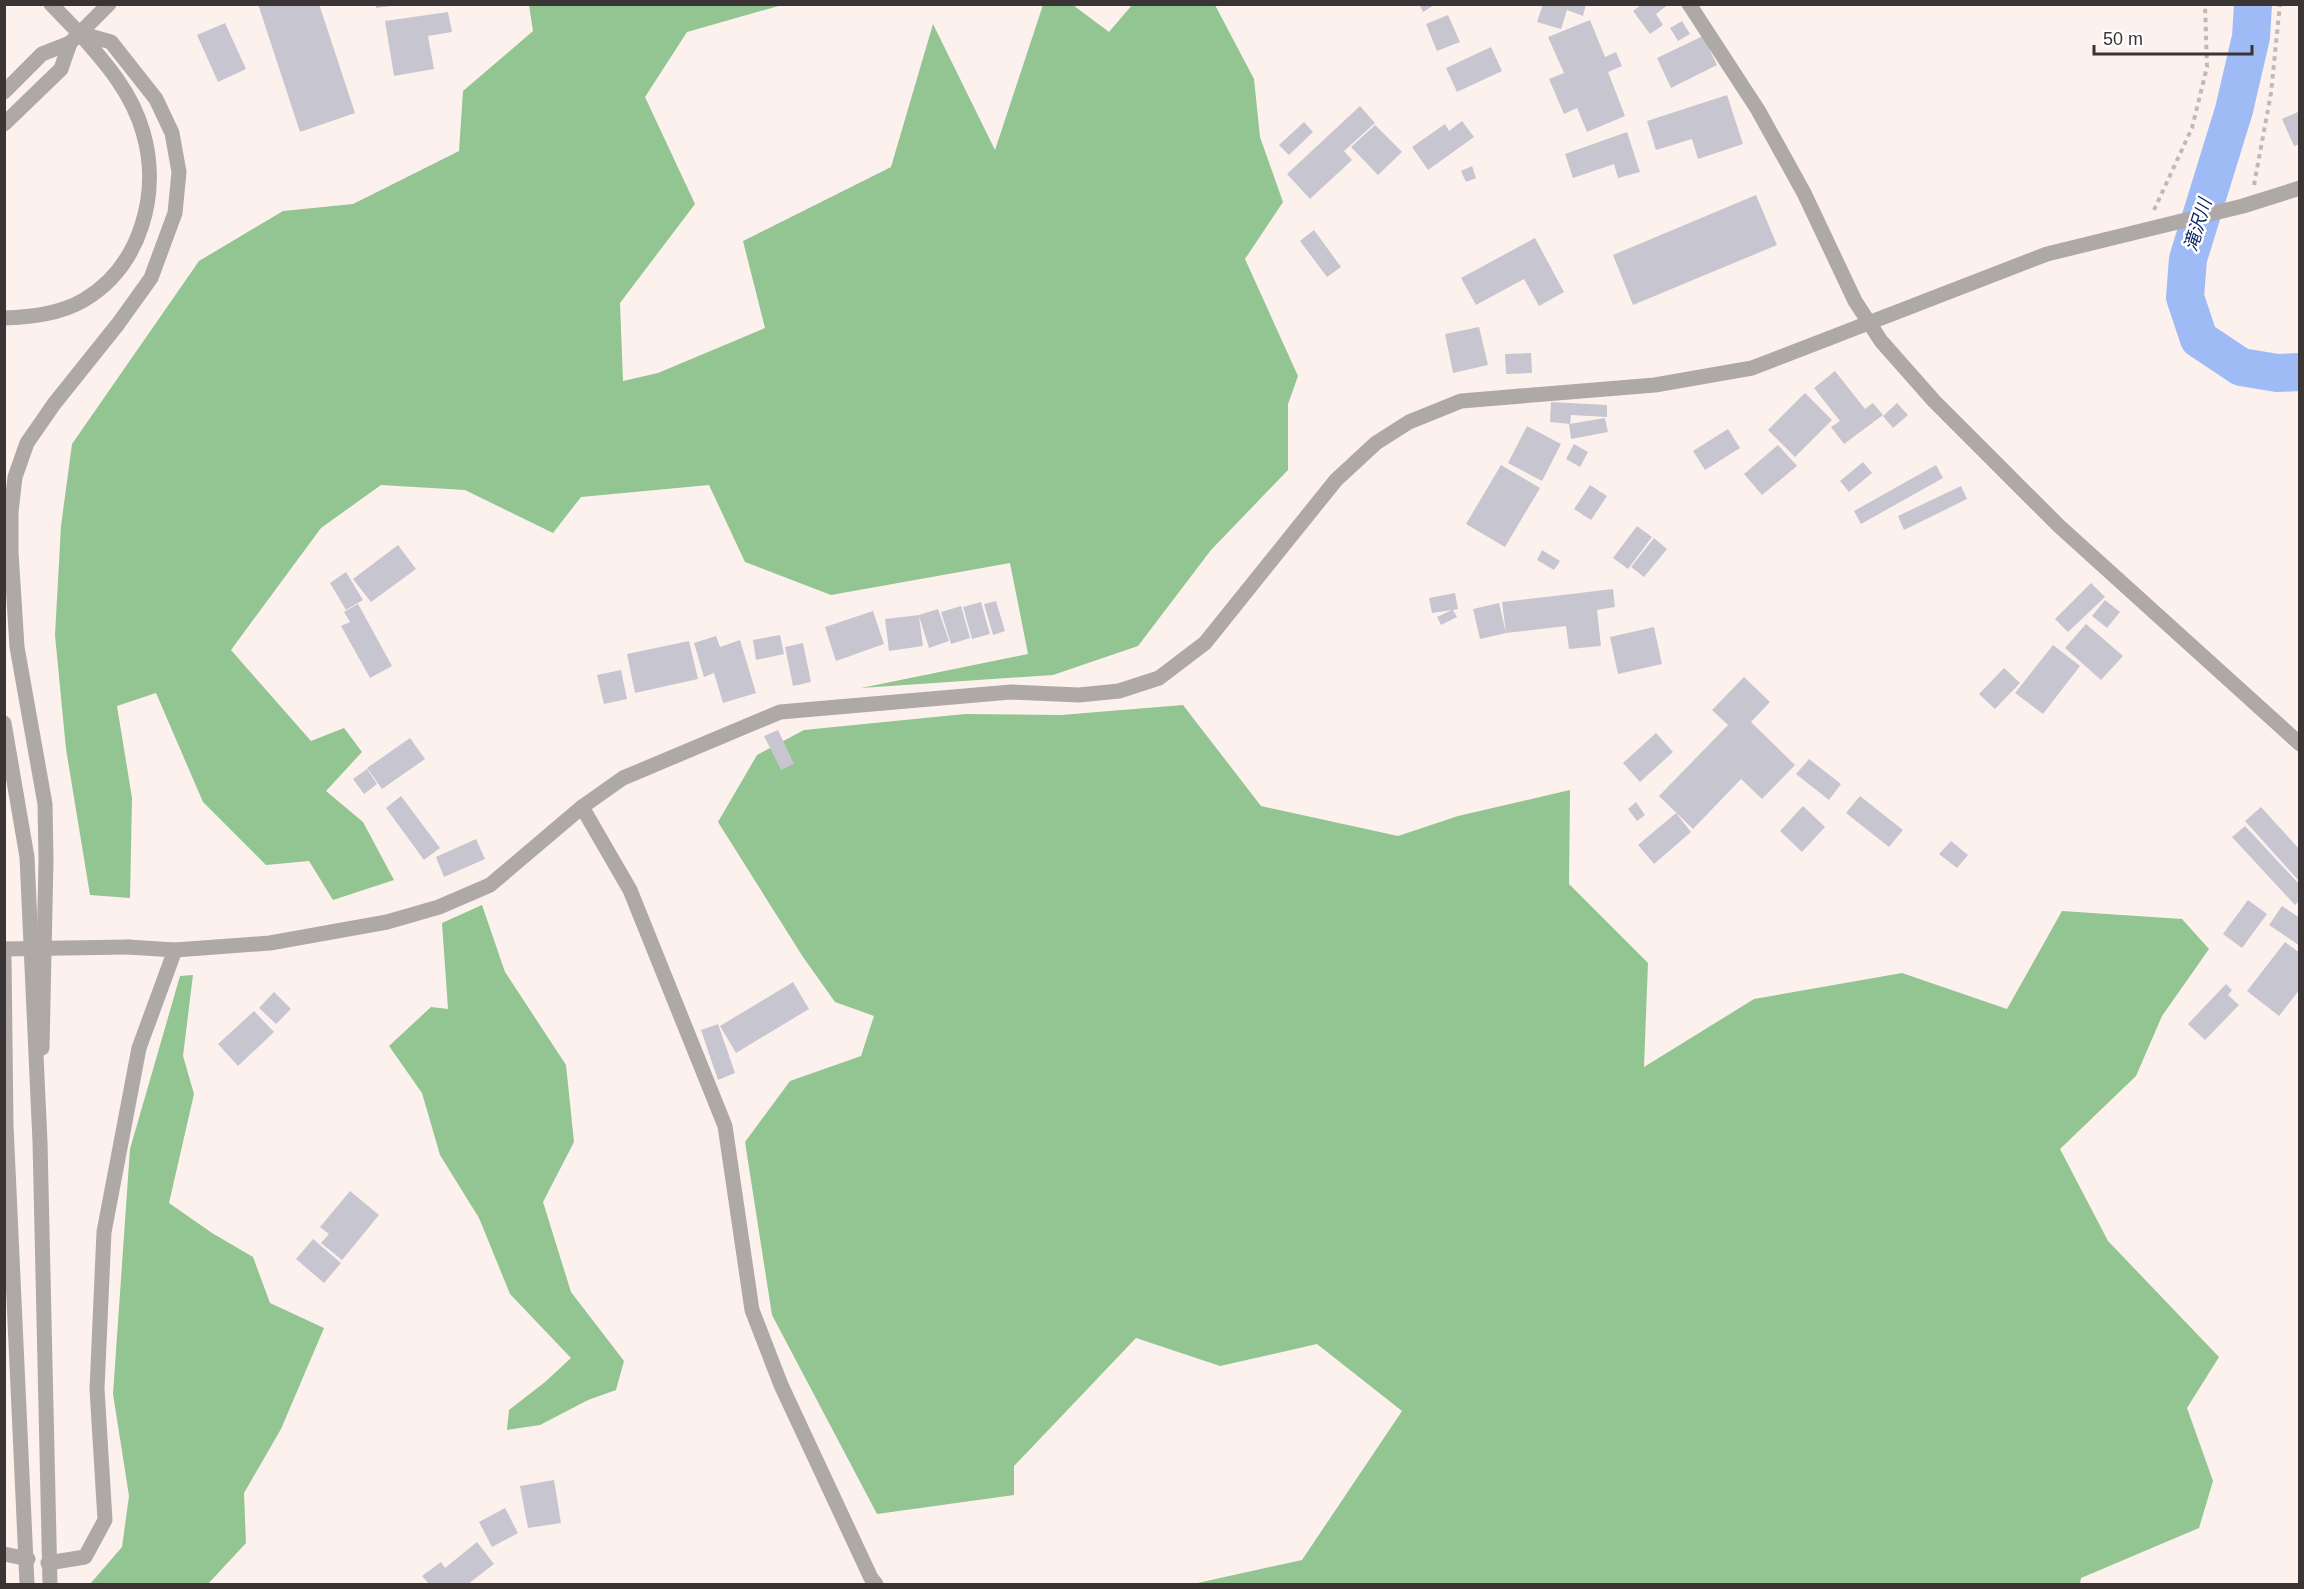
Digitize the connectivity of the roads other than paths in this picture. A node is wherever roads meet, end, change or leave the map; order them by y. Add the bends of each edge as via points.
1 (51, 4) edge
2 (109, 4) edge
3 (1689, 4) edge
4 (75, 38) junction
5 (4, 92) edge
6 (4, 124) edge
7 (2300, 188) edge
8 (4, 318) edge
9 (1870, 324) junction
10 (4, 723) edge
11 (2300, 744) edge
12 (582, 807) junction
13 (4, 950) edge
14 (175, 950) junction
15 (4, 957) edge
16 (5, 1119) edge
17 (40, 1142) junction
18 (4, 1554) edge
19 (27, 1559) junction
20 (48, 1563) junction
21 (27, 1584) edge
22 (50, 1584) edge
23 (876, 1584) edge

1 - 4 street
2 - 4 street
3 - 9 street via 1758,110
4 - 5 street via 42,54
4 - 6 street via 61,69
4 - 8 street via 102,58 127,93 143,130 151,165 148,208 123,264 84,300 54,312
4 - 17 street via 111,42 156,99 172,133 179,172 176,213 151,278 33,433 15,477 11,512 12,587 30,728 45,804
7 - 9 street via 2047,254
9 - 11 street via 1926,393 1993,462
9 - 12 street via 1752,368 1655,385 1461,401 1409,422 1376,443 1336,480 1204,644 1159,678 1119,691 1079,695 1011,692 780,712 623,778
10 - 17 street via 27,857
12 - 14 street via 490,885 439,907 387,922 270,943
12 - 23 street via 630,890 726,1126 752,1310 781,1385
13 - 14 street, bridge
14 - 20 street via 139,1048 104,1232 97,1389 105,1520 85,1557
15 - 16 street
16 - 19 street
17 - 20 street
18 - 19 street
19 - 21 street
20 - 22 street

